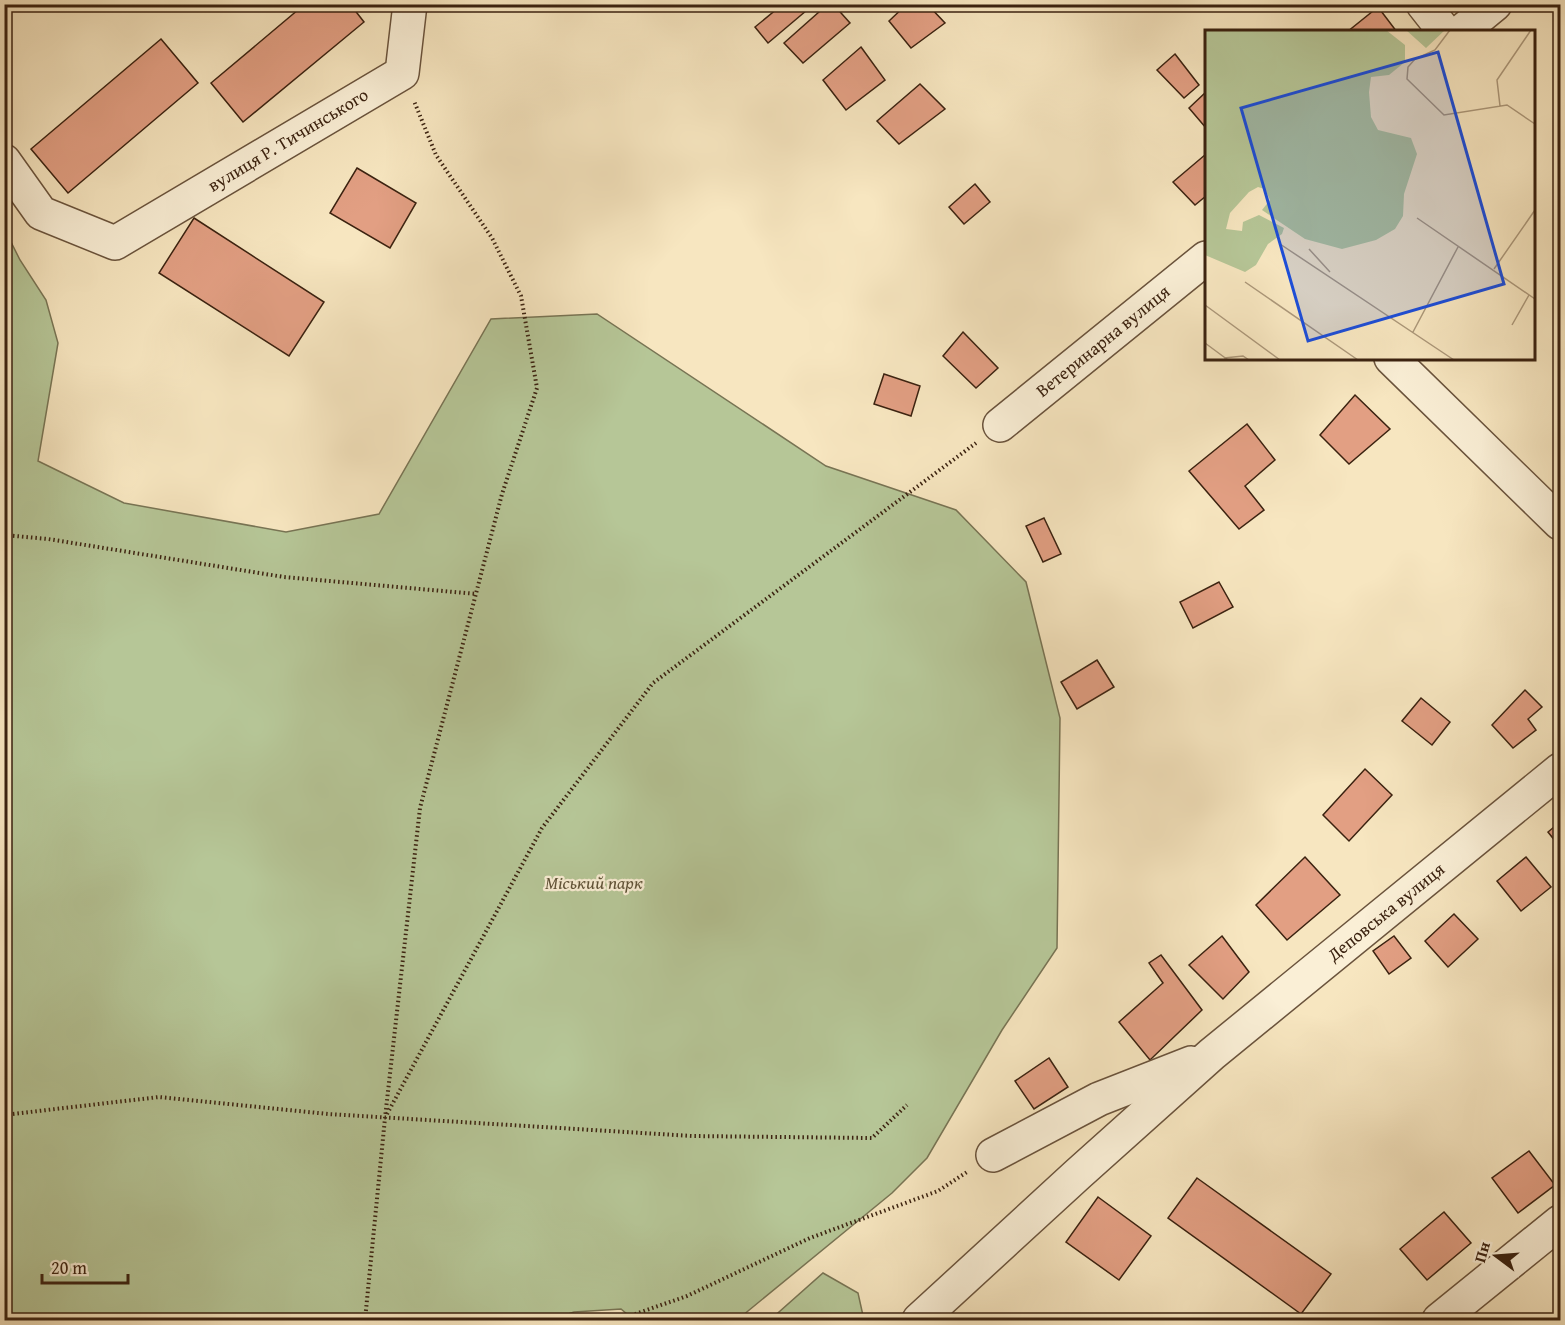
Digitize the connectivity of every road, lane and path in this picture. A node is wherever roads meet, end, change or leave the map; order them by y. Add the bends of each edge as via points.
1 (410, 4) edge
2 (1423, 4) edge
3 (1496, 4) edge
4 (1443, 30) edge
5 (1464, 30) edge
6 (402, 73) junction
7 (4, 161) edge
8 (1205, 259) edge
9 (1393, 360) edge
10 (1000, 425) joint
11 (1560, 523) edge
12 (4, 535) edge
13 (477, 594) junction
14 (1560, 770) edge
15 (1212, 1054) junction
16 (907, 1105) dead end
17 (4, 1115) edge
18 (385, 1118) junction
19 (993, 1155) joint
20 (1560, 1221) edge
21 (365, 1320) edge
22 (618, 1320) edge
23 (919, 1320) edge
24 (1439, 1320) edge

1 - 6 street
2 - 4 street
3 - 5 street
6 - 7 street, вулиця Р. Тичинського via 115,243 41,213
6 - 13 path via 436,155 492,238 521,296 537,388 502,494
8 - 10 street, Ветеринарна вулиця
9 - 11 street
10 - 18 path via 653,683 542,828
12 - 13 path via 284,577
13 - 18 path via 420,808
14 - 15 street, Деповська вулиця
15 - 19 street via 1099,1099
15 - 23 street
16 - 18 path via 872,1138 692,1136
17 - 18 path via 159,1097
18 - 21 path
19 - 22 path via 938,1191 810,1238 687,1296
20 - 24 street

